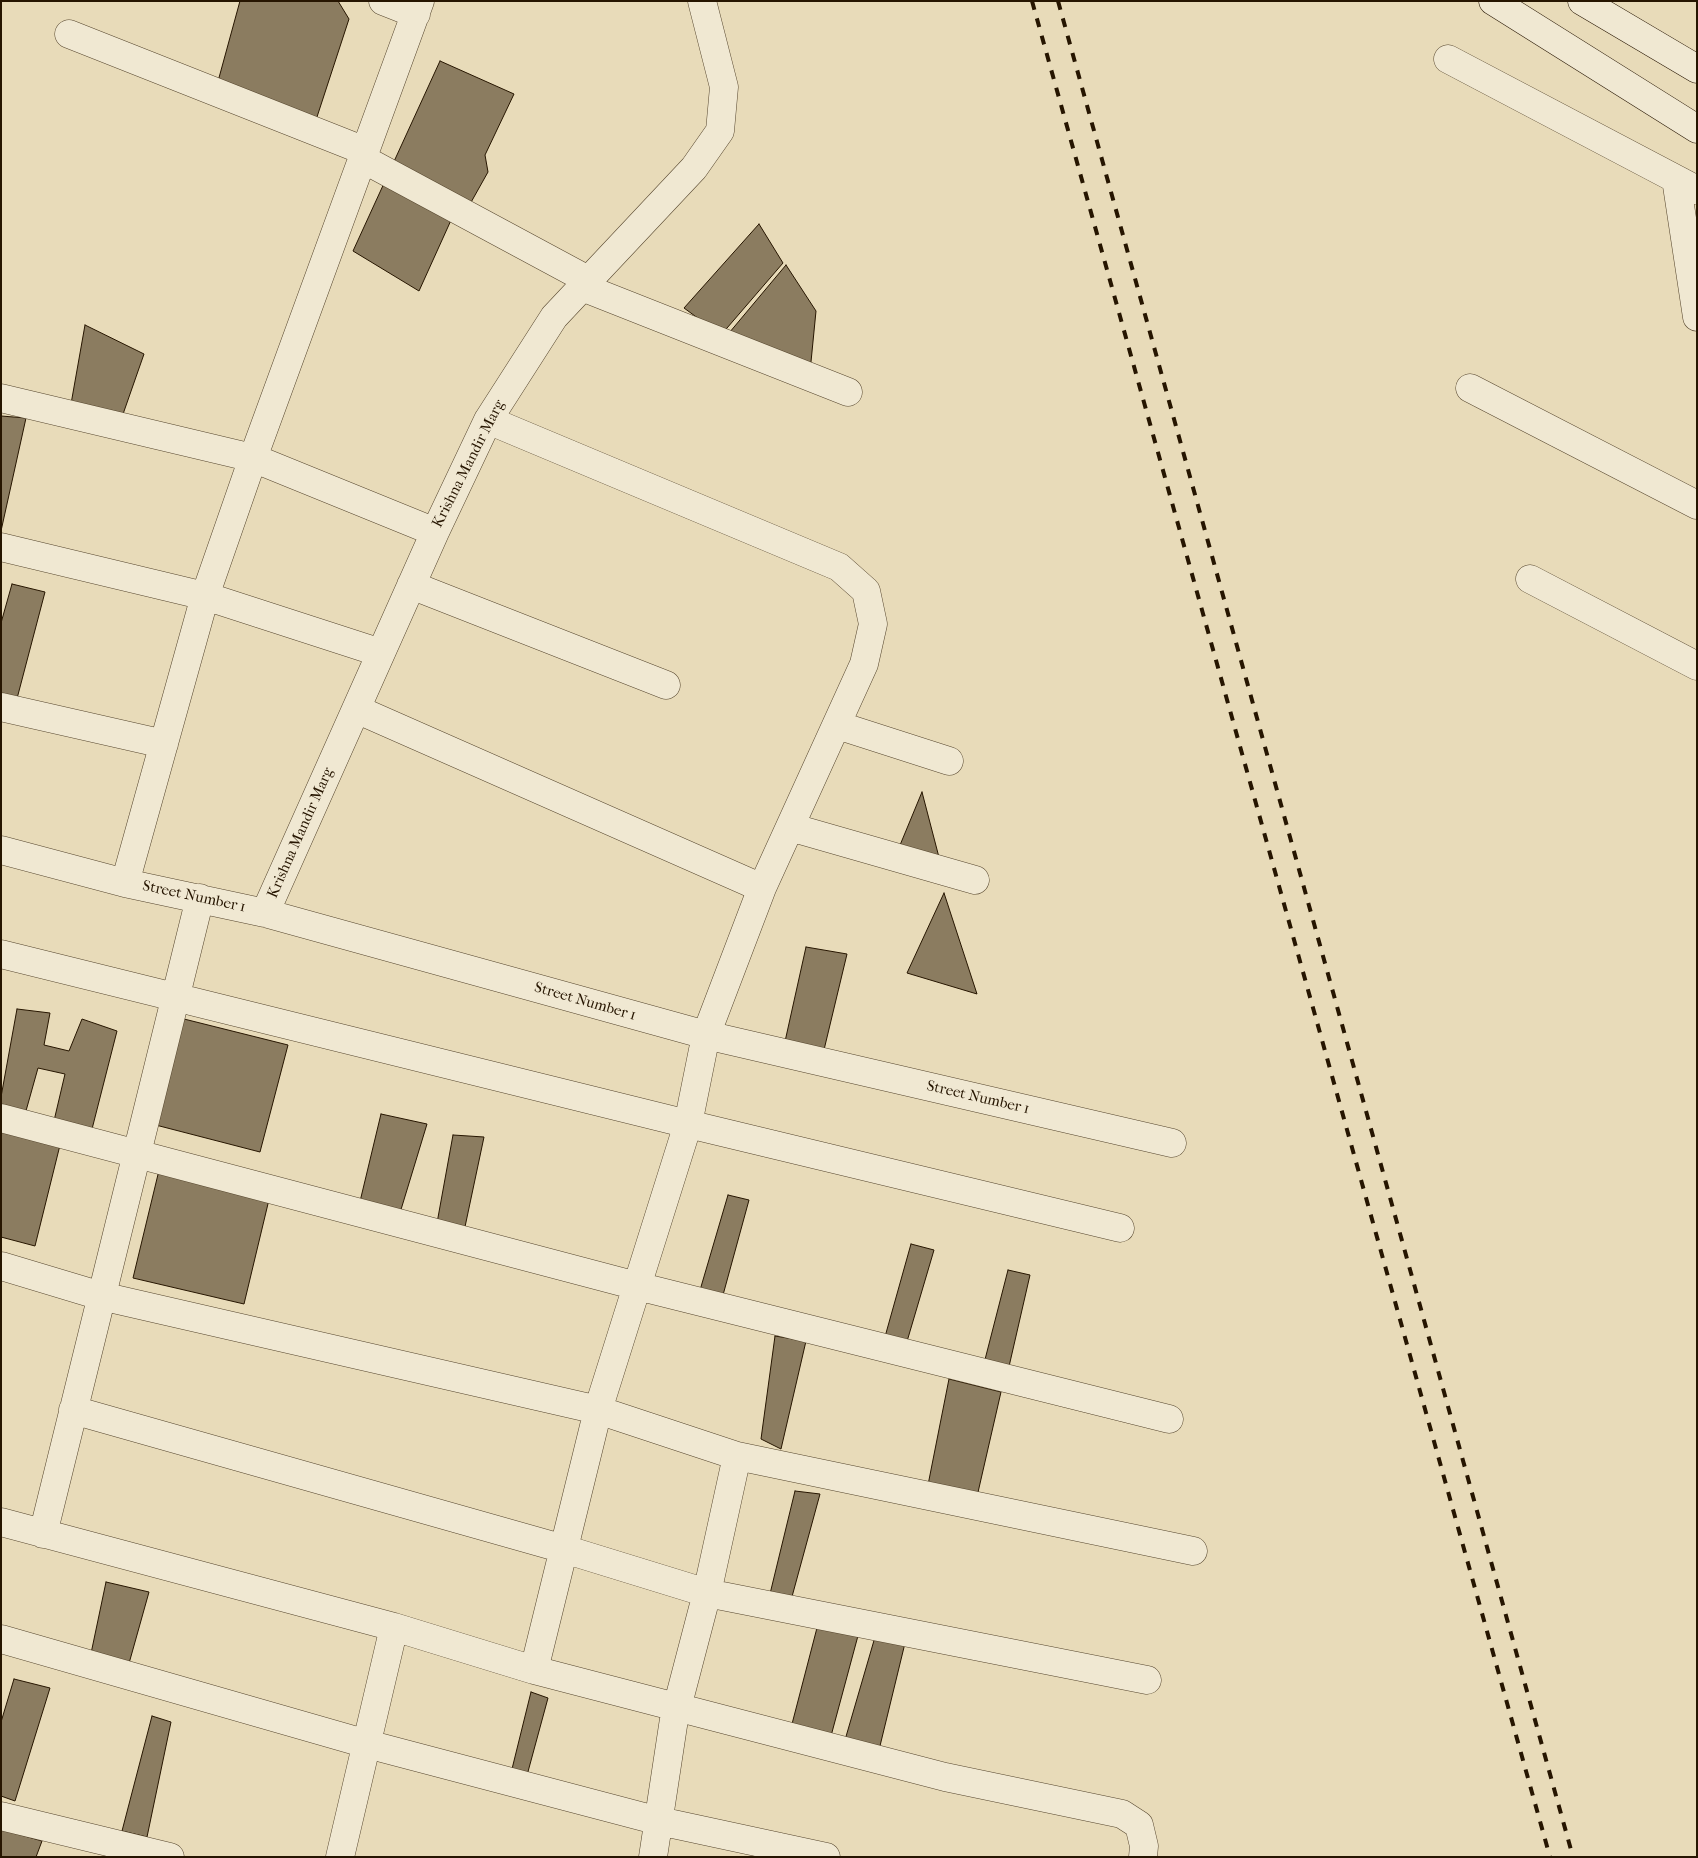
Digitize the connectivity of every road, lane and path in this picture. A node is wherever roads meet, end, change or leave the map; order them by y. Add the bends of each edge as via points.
1 (383, 1) edge
2 (702, 1) edge
3 (1493, 1) edge
4 (1582, 1) edge
5 (418, 8) edge
6 (69, 34) dead end
7 (1448, 59) dead end
8 (1697, 69) edge
9 (1697, 129) edge
10 (364, 155) junction
11 (1686, 185) edge
12 (585, 283) junction
13 (1697, 317) edge
14 (1470, 388) dead end
15 (848, 392) dead end
16 (1, 398) edge
17 (488, 420) junction
18 (253, 458) junction
19 (1697, 505) edge
20 (435, 532) junction
21 (1, 547) edge
22 (1530, 579) dead end
23 (411, 585) junction
24 (205, 596) junction
25 (381, 653) junction
26 (1697, 666) edge
27 (666, 685) dead end
28 (1, 708) edge
29 (356, 709) junction
30 (837, 725) junction
31 (164, 744) junction
32 (949, 761) dead end
33 (790, 827) junction
34 (1, 850) edge
35 (974, 880) dead end
36 (125, 883) junction
37 (762, 888) junction
38 (200, 898) junction
39 (265, 913) junction
40 (1, 954) edge
41 (176, 996) junction
42 (706, 1035) junction
43 (1, 1118) edge
44 (688, 1124) junction
45 (1172, 1143) dead end
46 (136, 1153) junction
47 (1120, 1228) dead end
48 (1, 1266) edge
49 (637, 1286) junction
50 (101, 1296) junction
51 (73, 1410) junction
52 (598, 1410) junction
53 (1169, 1419) dead end
54 (737, 1456) junction
55 (1, 1522) edge
56 (43, 1534) junction
57 (564, 1549) junction
58 (1193, 1551) dead end
59 (706, 1593) junction
60 (394, 1627) junction
61 (1, 1639) edge
62 (534, 1670) junction
63 (1146, 1680) dead end
64 (677, 1706) junction
65 (367, 1744) junction
66 (1, 1816) edge
67 (658, 1822) junction
68 (170, 1857) edge
69 (340, 1857) edge
70 (653, 1857) edge
71 (826, 1857) edge
72 (1143, 1857) edge

1 - 5 street
2 - 12 street, Krishna Mandir Marg via 724,86 720,131 694,168
3 - 9 street
4 - 8 street
5 - 10 street
6 - 10 street
7 - 11 street
10 - 12 street
10 - 18 street
11 - 13 street
12 - 15 street
12 - 17 street, Krishna Mandir Marg via 554,317
14 - 19 street
16 - 18 street
17 - 20 street, Krishna Mandir Marg
17 - 30 street via 839,567 866,591 873,624 864,664
18 - 20 street
18 - 24 street
20 - 23 street, Krishna Mandir Marg
21 - 24 street
22 - 26 street
23 - 25 street, Krishna Mandir Marg
23 - 27 street
24 - 25 street
24 - 31 street
25 - 29 street, Krishna Mandir Marg
28 - 31 street
29 - 37 street
29 - 39 street, Krishna Mandir Marg
30 - 32 street
30 - 33 street
31 - 36 street
33 - 35 street
33 - 37 street
34 - 36 street, Street Number 1
36 - 38 street, Street Number 1
37 - 42 street
38 - 39 street, Street Number 1
38 - 41 street
39 - 42 street, Street Number 1
40 - 41 street
41 - 44 street
41 - 46 street
42 - 44 street
42 - 45 street, Street Number 1
43 - 46 street
44 - 47 street
44 - 49 street
46 - 49 street
46 - 50 street
48 - 50 street
49 - 52 street
49 - 53 street
50 - 51 street
50 - 52 street
51 - 56 street
51 - 57 street
52 - 54 street
52 - 57 street
54 - 58 street
54 - 59 street
55 - 56 street
56 - 60 street
57 - 59 street
57 - 62 street
59 - 63 street
59 - 64 street
60 - 62 street
60 - 65 street
61 - 65 street
62 - 64 street
64 - 67 street
64 - 72 street via 944,1777 1122,1814 1139,1825
65 - 67 street
65 - 69 street
66 - 68 street
67 - 70 street
67 - 71 street

